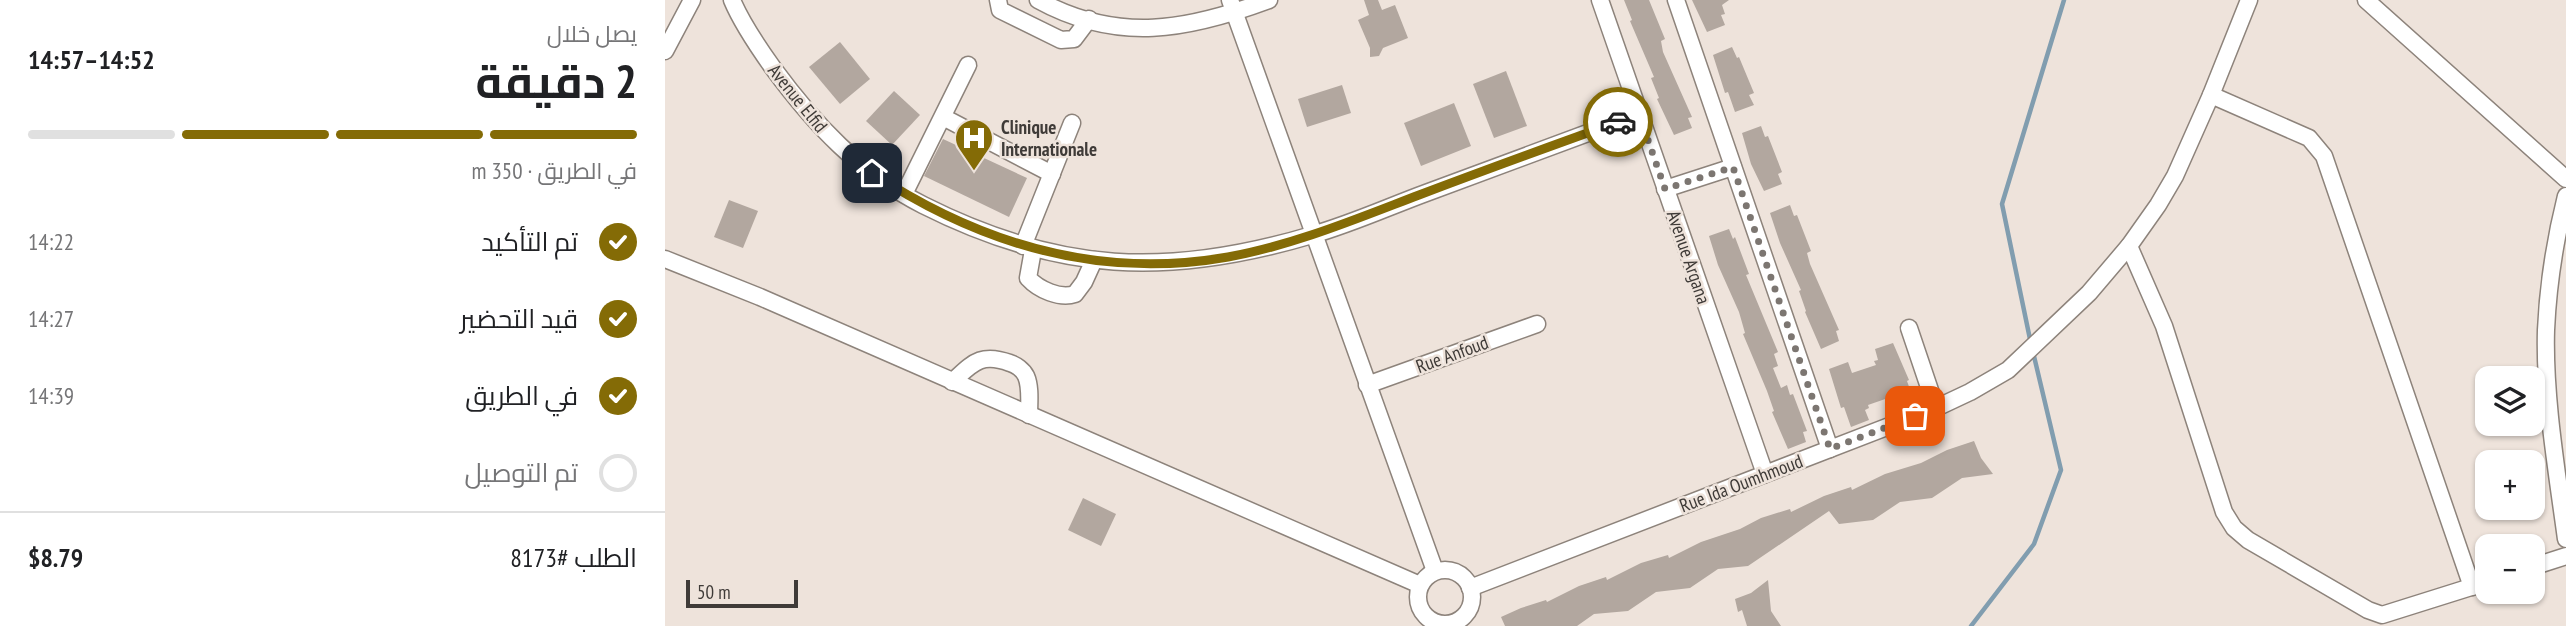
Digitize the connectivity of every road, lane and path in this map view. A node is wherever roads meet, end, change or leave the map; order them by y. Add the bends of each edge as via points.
1 (692, 0) edge
2 (732, 0) edge
3 (998, 0) edge
4 (1038, 0) edge
5 (1269, 0) edge
6 (1600, 0) edge
7 (1676, 0) edge
8 (2249, 0) edge
9 (2366, 0) edge
10 (1232, 6) edge
11 (1089, 19) junction
12 (665, 51) edge
13 (968, 65) dead end
14 (2211, 95) junction
15 (1639, 114) junction
16 (943, 117) junction
17 (1072, 123) dead end
18 (1733, 167) junction
19 (1052, 174) junction
20 (2566, 179) edge
21 (1665, 189) junction
22 (904, 194) junction
23 (2566, 196) edge
24 (1314, 235) junction
25 (2129, 246) junction
26 (1028, 248) junction
27 (665, 259) edge
28 (1094, 260) junction
29 (1537, 324) dead end
30 (1909, 328) dead end
31 (952, 382) junction
32 (1367, 385) junction
33 (1936, 408) junction
34 (1029, 415) junction
35 (1830, 449) junction
36 (1765, 474) junction
37 (2566, 539) edge
38 (2566, 556) edge
39 (2545, 563) edge
40 (2475, 570) edge
41 (1435, 571) junction
42 (1420, 585) junction
43 (2475, 586) edge
44 (1470, 588) junction
45 (1448, 625) edge

1 - 12 street
2 - 22 street, Avenue Elfid via 800,106 839,147
3 - 11 street via 1000,10 1061,40 1074,39
4 - 11 street
5 - 10 street
6 - 15 street, Avenue Argana
7 - 18 street
8 - 14 street, Rue Ida Oumhmoud
9 - 20 street
10 - 11 street via 1191,25 1162,29 1114,26
10 - 24 street
13 - 16 street
14 - 25 street, Rue Ida Oumhmoud via 2175,176
14 - 40 street via 2309,138 2324,156
15 - 21 street, Avenue Argana
15 - 24 street, Avenue Elfid
16 - 19 street
16 - 22 street
17 - 19 street
18 - 21 street
18 - 35 street
19 - 26 street
21 - 36 street, Avenue Argana
22 - 26 street, Avenue Elfid via 947,217
23 - 37 street via 2552,266 2546,331
24 - 28 street, Avenue Elfid via 1191,262
24 - 32 street
25 - 33 street, Rue Ida Oumhmoud via 2089,293 2008,370
25 - 43 street via 2172,346 2224,512 2241,535 2375,614 2389,615
26 - 28 street, Avenue Elfid
26 - 28 street via 1028,278 1063,296 1075,294
27 - 31 street
29 - 32 street, Rue Anfoud
30 - 33 street
31 - 34 street
31 - 34 street via 981,359 1017,365 1026,377
32 - 41 street
33 - 35 street, Rue Ida Oumhmoud
34 - 42 street
35 - 36 street, Rue Ida Oumhmoud
36 - 44 street, Rue Ida Oumhmoud
38 - 39 street
41 - 42 street
41 - 44 street via 1453,570
42 - 45 street via 1423,612
44 - 45 street via 1472,597 1465,615

